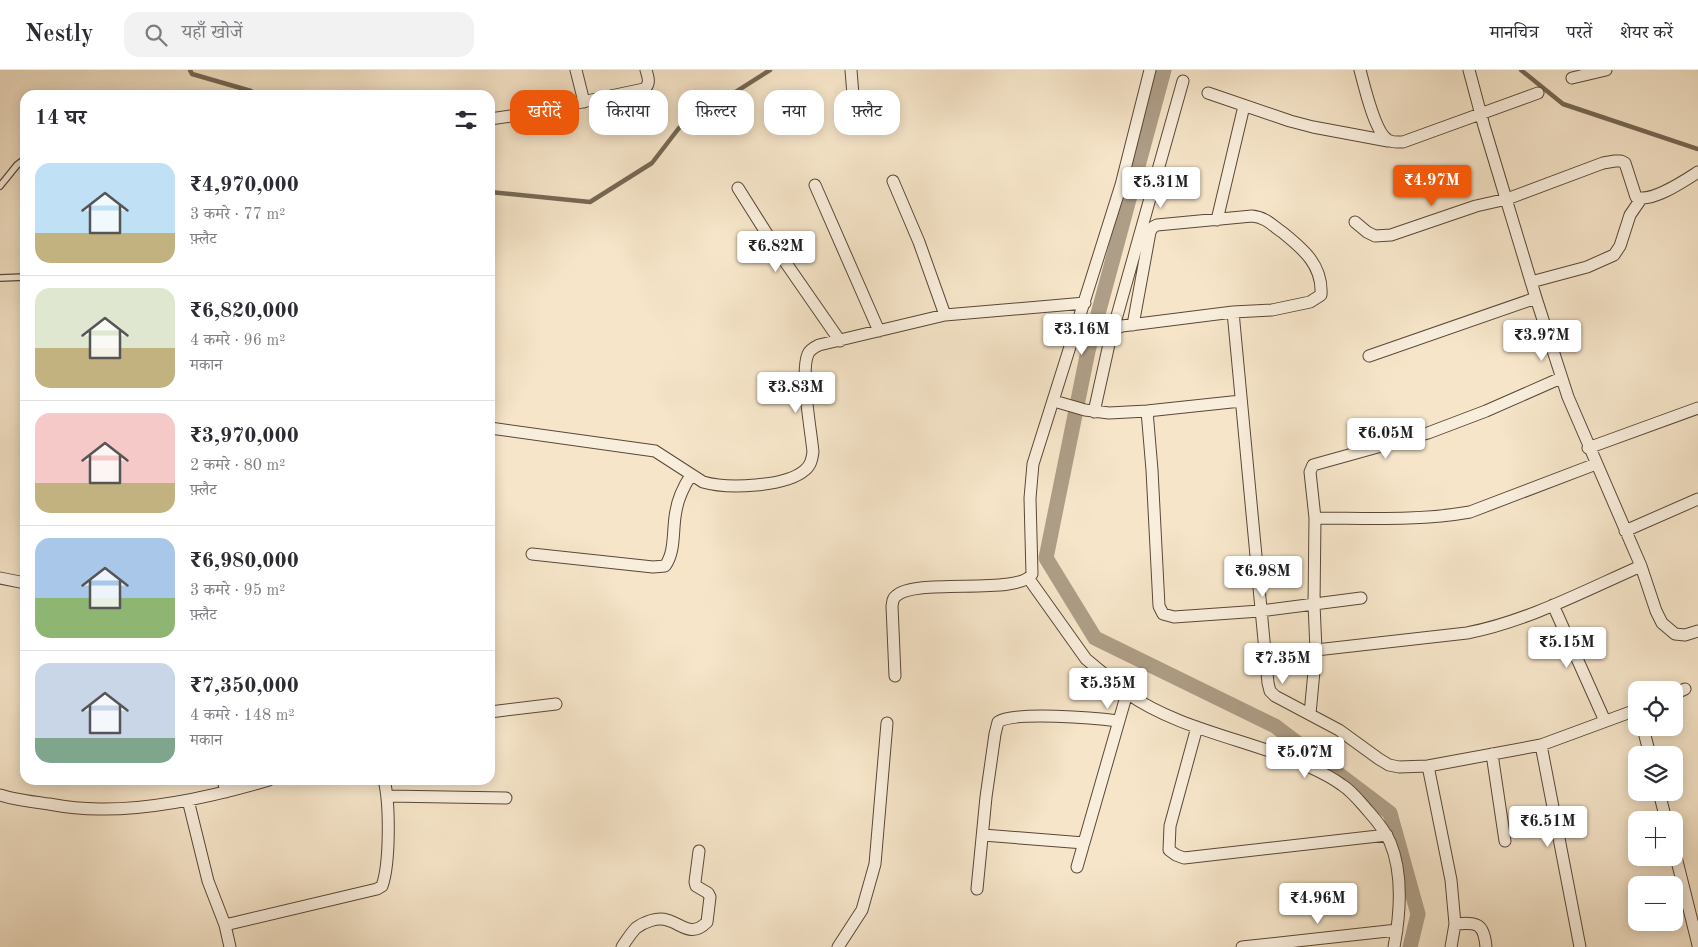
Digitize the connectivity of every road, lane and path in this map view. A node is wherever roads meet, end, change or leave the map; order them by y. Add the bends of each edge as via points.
1 (576, 70) edge
2 (646, 70) edge
3 (852, 70) edge
4 (1150, 70) edge
5 (1360, 70) edge
6 (1470, 70) edge
7 (1606, 70) edge
8 (1572, 78) dead end
9 (1183, 81) dead end
10 (853, 90) edge
11 (1208, 93) dead end
12 (1538, 93) dead end
13 (584, 102) junction
14 (1244, 106) junction
15 (1480, 113) junction
16 (495, 118) edge
17 (1388, 140) junction
18 (20, 162) edge
19 (1698, 172) edge
20 (893, 181) dead end
21 (815, 185) dead end
22 (0, 186) edge
23 (738, 188) dead end
24 (1507, 199) junction
25 (1641, 199) junction
26 (1217, 220) junction
27 (1355, 222) dead end
28 (20, 277) edge
29 (0, 278) edge
30 (1531, 282) junction
31 (1536, 298) junction
32 (1085, 302) junction
33 (1233, 312) junction
34 (945, 315) junction
35 (1134, 325) junction
36 (1113, 330) junction
37 (879, 332) junction
38 (840, 341) junction
39 (1369, 356) dead end
40 (1561, 378) junction
41 (1241, 401) junction
42 (1059, 403) junction
43 (1698, 408) edge
44 (1089, 411) junction
45 (1146, 411) junction
46 (495, 429) edge
47 (1588, 448) junction
48 (1596, 464) junction
49 (691, 475) junction
50 (1698, 499) edge
51 (1315, 518) junction
52 (1626, 531) junction
53 (532, 554) dead end
54 (1641, 566) junction
55 (0, 578) edge
56 (1029, 578) junction
57 (20, 582) edge
58 (1361, 598) dead end
59 (1314, 604) junction
60 (1553, 605) junction
61 (1260, 612) junction
62 (1698, 631) edge
63 (1316, 650) junction
64 (895, 676) dead end
65 (1127, 693) junction
66 (556, 704) dead end
67 (495, 711) edge
68 (1628, 713) edge
69 (1310, 714) junction
70 (1118, 721) junction
71 (1605, 721) junction
72 (887, 723) dead end
73 (1197, 727) junction
74 (1540, 744) junction
75 (1492, 754) junction
76 (1428, 766) junction
77 (224, 785) edge
78 (251, 785) edge
79 (385, 785) edge
80 (226, 792) junction
81 (0, 794) edge
82 (388, 796) junction
83 (506, 798) dead end
84 (188, 800) junction
85 (983, 835) junction
86 (1387, 835) junction
87 (1505, 841) dead end
88 (1084, 843) junction
89 (699, 851) dead end
90 (1678, 866) edge
91 (1077, 867) dead end
92 (978, 889) dead end
93 (1455, 924) junction
94 (225, 925) junction
95 (1397, 930) junction
96 (1698, 945) edge
97 (230, 947) edge
98 (622, 947) edge
99 (838, 947) edge
100 (1242, 947) edge
101 (1394, 947) edge
102 (1452, 947) edge
103 (1486, 947) edge
104 (1580, 947) edge

1 - 13 street
2 - 13 street via 648,87
3 - 10 street
4 - 32 street via 1121,185
5 - 17 street via 1379,131
6 - 15 street
7 - 8 street
9 - 36 street
11 - 14 street
12 - 15 street
13 - 16 street
14 - 17 street via 1313,127
14 - 26 street
15 - 17 street via 1403,142
15 - 24 street
18 - 22 lane
19 - 25 street via 1652,197
20 - 34 street
21 - 37 street
23 - 38 street
24 - 25 street via 1592,167 1621,161 1625,163 1636,196
24 - 27 street via 1476,206 1391,235 1375,236
24 - 30 street
25 - 30 street via 1630,215 1614,255 1586,267
26 - 33 street via 1252,216 1265,219 1308,255 1320,280 1321,295 1310,302 1263,312
26 - 35 street via 1153,227
28 - 29 lane
30 - 31 street
31 - 39 street
31 - 40 street
32 - 34 street
32 - 42 street
33 - 35 street
33 - 41 street
34 - 37 street
35 - 36 street
36 - 44 street
37 - 38 street
38 - 49 street via 820,345 807,355 805,379 813,452 806,470 773,483 722,486 702,482
40 - 47 street
40 - 51 street via 1428,433 1313,465 1310,472
41 - 45 street
41 - 61 street
42 - 44 street
42 - 56 street via 1038,444 1033,464 1030,498 1033,569
43 - 47 street
44 - 45 street
45 - 61 street via 1159,606 1163,614 1174,617
46 - 49 street via 643,448 655,451
47 - 48 street
48 - 51 street via 1470,512 1408,519
48 - 52 street
49 - 53 street via 676,510 671,554 665,566
50 - 52 street
51 - 59 street
52 - 54 street
54 - 60 street
54 - 62 street via 1662,623 1675,634
55 - 57 street
56 - 64 street via 1002,584 911,589 896,595 892,606
56 - 65 street via 1086,659
58 - 59 street
59 - 61 street
59 - 63 street
60 - 63 street via 1507,623 1468,633
60 - 71 street
61 - 69 street via 1270,691
63 - 69 street
65 - 70 street
65 - 73 street
66 - 67 street
68 - 71 street
69 - 76 street via 1389,765
70 - 85 street via 1077,716 1009,717 998,722
70 - 88 street
71 - 74 street
72 - 99 street via 875,864 862,910
73 - 86 street via 1270,750 1320,771 1354,795
73 - 86 street via 1170,826 1169,850 1176,856 1184,858
74 - 75 street
74 - 104 street
75 - 76 street
75 - 87 street
76 - 93 street via 1451,880
77 - 80 street
78 - 80 street
79 - 82 street
80 - 84 street
81 - 84 street via 27,801 98,810
82 - 83 street
82 - 94 street via 387,858 382,886
84 - 94 street via 208,881
85 - 88 street
85 - 92 street
86 - 95 street via 1395,855 1399,893
88 - 91 street
89 - 98 street via 695,882 710,897 707,922 689,929 667,919 652,921 635,928
90 - 96 street
93 - 102 street
93 - 103 street via 1476,924 1485,934
94 - 97 street
95 - 100 street
95 - 101 street

